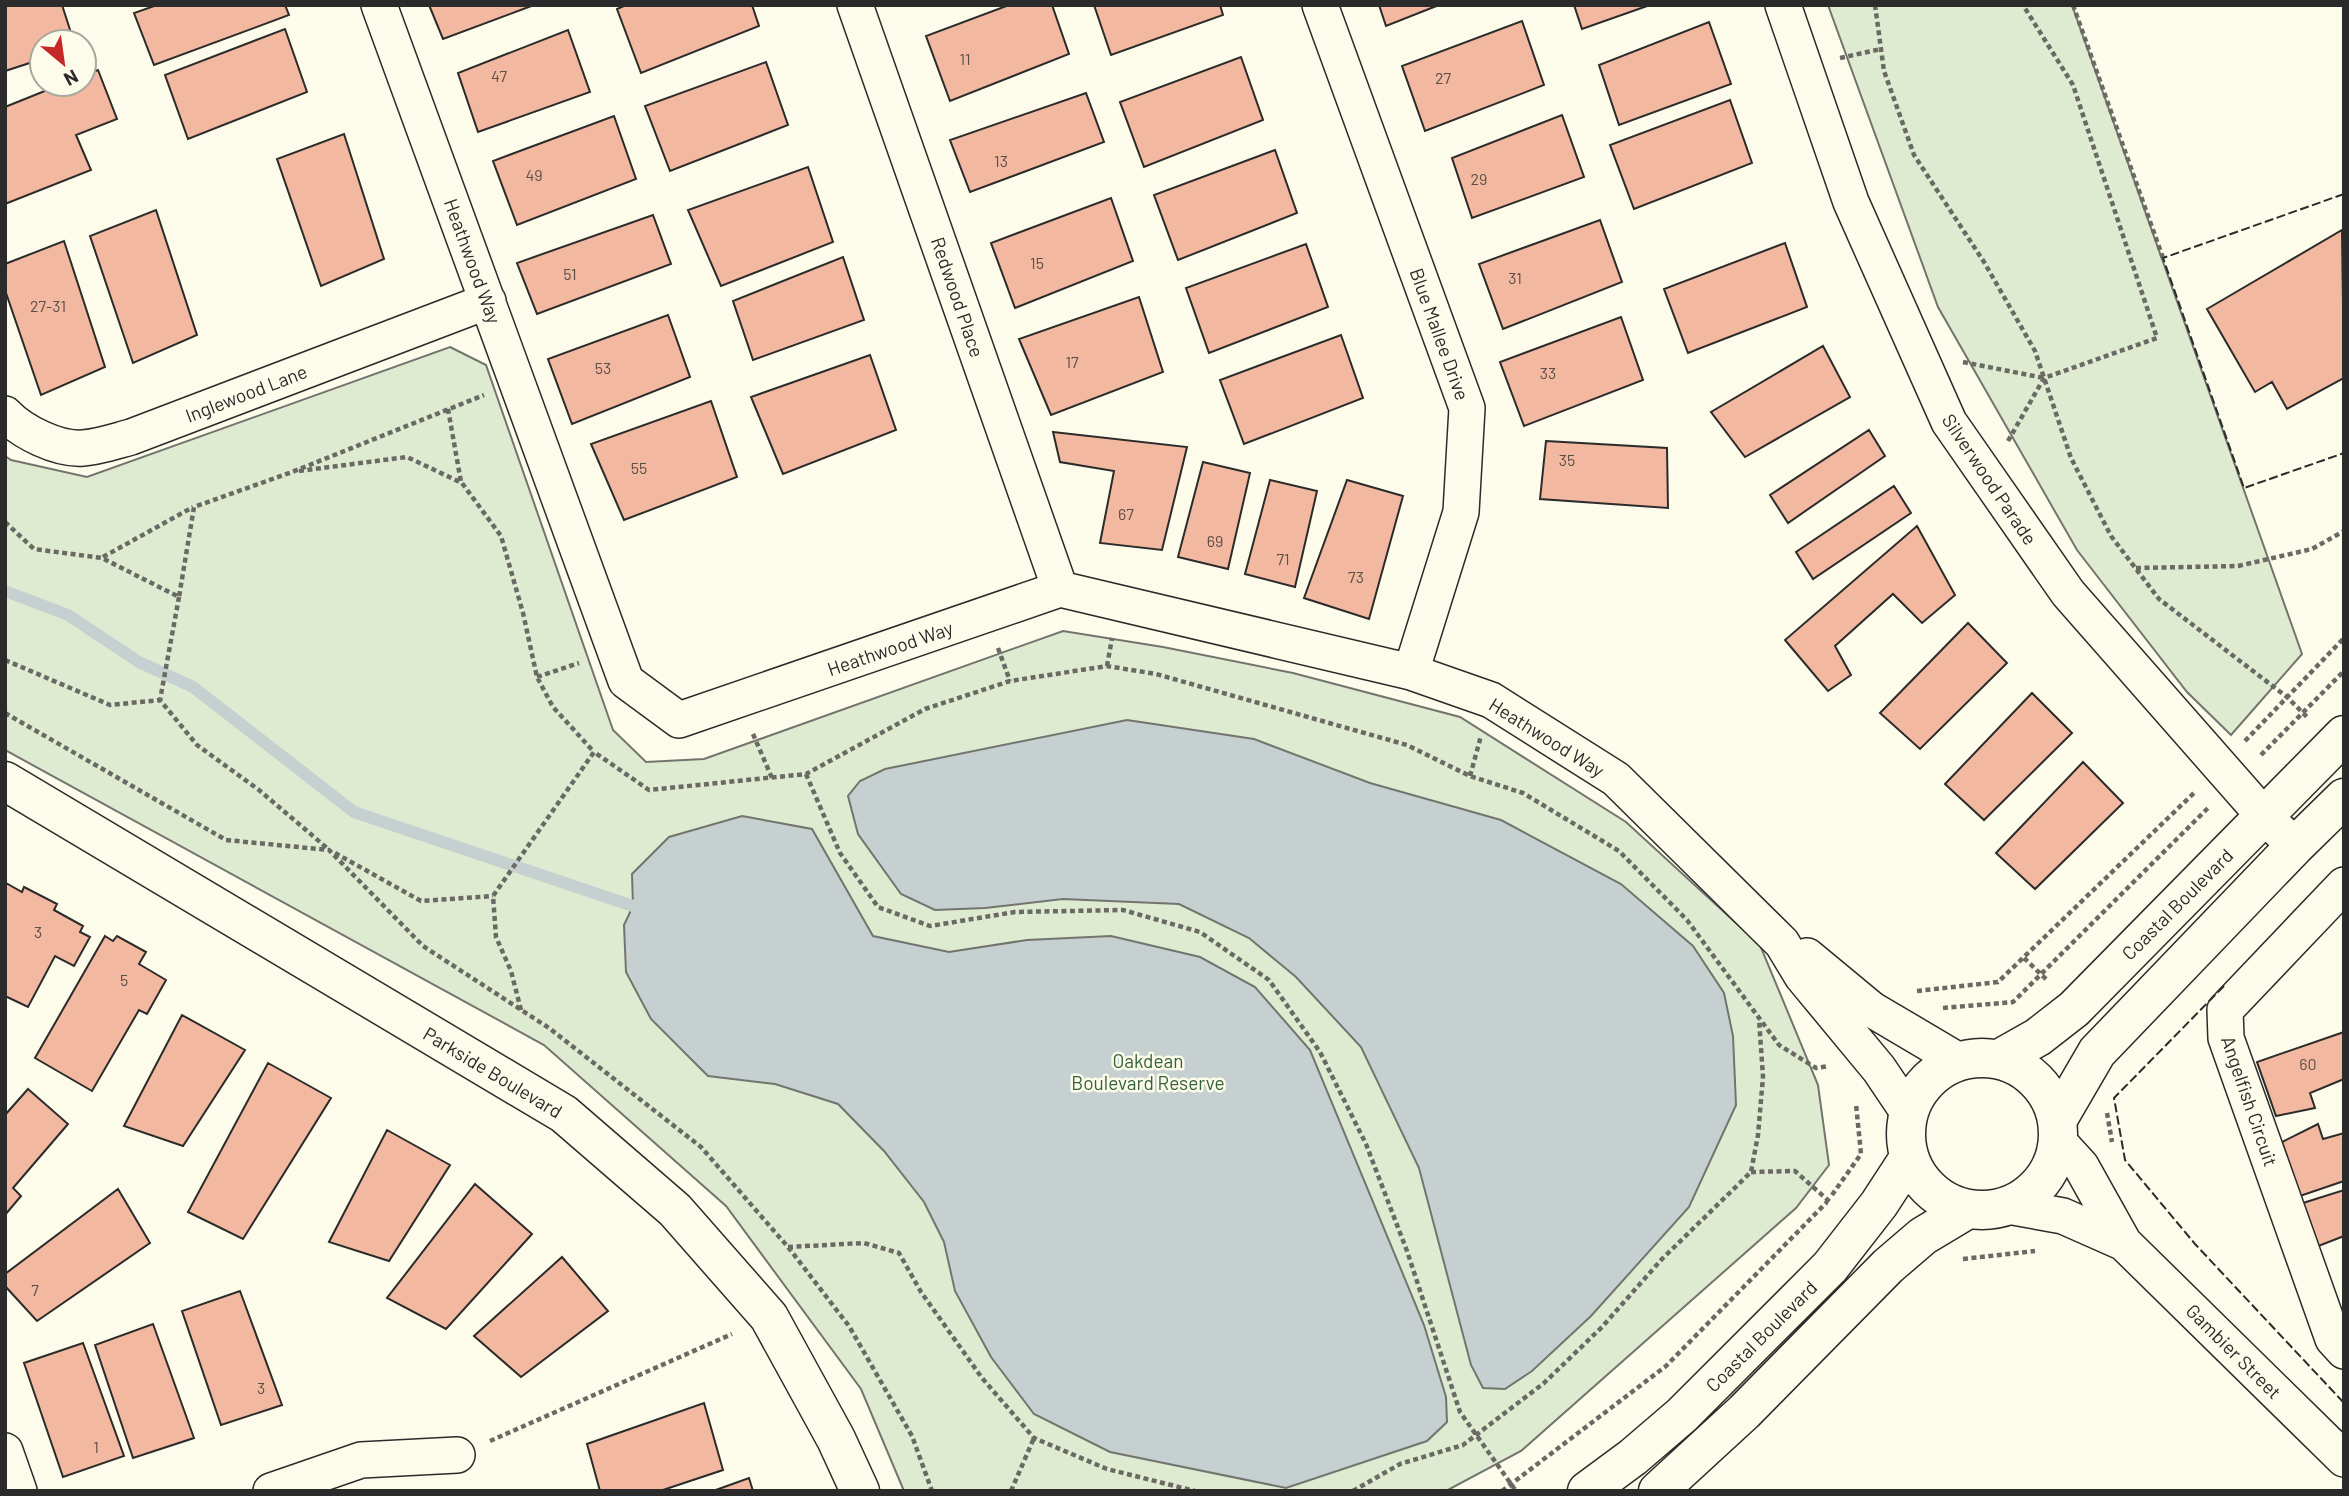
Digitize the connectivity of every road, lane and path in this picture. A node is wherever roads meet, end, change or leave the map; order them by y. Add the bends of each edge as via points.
1 (379, 5) edge
2 (855, 5) edge
3 (1320, 5) edge
4 (1783, 5) edge
5 (1875, 5) edge
6 (2023, 5) edge
7 (2073, 5) edge
8 (2162, 258) dead end
9 (488, 301) junction
10 (1918, 353) junction
11 (2044, 378) junction
12 (518, 381) junction
13 (448, 409) junction
14 (5, 414) edge
15 (292, 472) junction
16 (1987, 478) junction
17 (462, 483) junction
18 (194, 507) junction
19 (5, 522) edge
20 (2344, 531) edge
21 (102, 558) junction
22 (2135, 568) junction
23 (1060, 589) junction
24 (179, 597) junction
25 (616, 651) junction
26 (5, 660) edge
27 (2344, 671) edge
28 (1411, 672) junction
29 (537, 677) junction
30 (2287, 697) dead end
31 (160, 700) junction
32 (738, 700) junction
33 (2344, 735) edge
34 (594, 752) junction
35 (806, 774) junction
36 (772, 778) junction
37 (5, 781) edge
38 (2234, 781) junction
39 (2344, 798) edge
40 (2264, 816) junction
41 (2295, 846) junction
42 (2344, 885) edge
43 (493, 896) junction
44 (1782, 943) junction
45 (1940, 1008) dead end
46 (521, 1010) dead end
47 (1759, 1018) junction
48 (1999, 1059) junction
49 (1959, 1062) junction
50 (1836, 1065) dead end
51 (2106, 1109) dead end
52 (1908, 1112) junction
53 (2058, 1130) junction
54 (1909, 1158) junction
55 (2008, 1206) junction
56 (1968, 1209) junction
57 (2089, 1211) junction
58 (788, 1247) dead end
59 (1956, 1259) dead end
60 (769, 1317) junction
61 (2344, 1351) edge
62 (1476, 1435) junction
63 (1034, 1438) junction
64 (5, 1451) edge
65 (457, 1455) joint
66 (2344, 1459) edge
67 (19, 1491) edge
68 (271, 1491) edge
69 (860, 1491) edge
70 (1011, 1491) edge
71 (1195, 1491) edge
72 (1353, 1491) edge
73 (1516, 1491) edge
74 (1587, 1491) edge
75 (1658, 1491) edge

1 - 9 street, Heathwood Way
2 - 23 street, Redwood Place
3 - 28 street, Blue Mallee Drive via 1467,408 1461,512
4 - 10 street, Silverwood Parade via 1851,202
5 - 11 path via 1884,71 1914,155 1984,262 2035,351
6 - 11 path via 2073,85 2157,338
7 - 8 path
9 - 12 street, Heathwood Way
9 - 14 street, Inglewood Lane via 131,438 81,449 43,440 18,428
10 - 11 path
10 - 16 street, Silverwood Parade via 1949,422
11 - 16 path
11 - 22 path via 2071,458 2111,536
12 - 13 path
12 - 25 street, Heathwood Way
13 - 15 path
13 - 17 path
15 - 17 path via 407,457
15 - 18 path
16 - 38 street, Silverwood Parade via 2068,593
17 - 29 path via 500,536
18 - 21 path
18 - 24 path
19 - 21 path via 34,549
20 - 22 path via 2312,549 2238,566
21 - 24 path
22 - 30 path via 2159,599
23 - 28 street, Heathwood Way
23 - 32 street, Heathwood Way
24 - 31 path
25 - 29 path
25 - 32 street, Heathwood Way via 626,681 679,720
26 - 31 path via 110,705
27 - 38 path
28 - 44 street, Heathwood Way via 1491,700 1616,779
29 - 34 path via 553,707
31 - 43 path via 197,745 329,850 421,901
32 - 36 path
33 - 40 street, Coastal Boulevard
34 - 36 path via 649,790
34 - 43 path
35 - 36 path
35 - 47 path via 925,709 1010,681 1107,666 1156,674 1407,745 1470,776 1523,793 1619,851 1687,920
35 - 62 path via 840,853 878,907 930,926 1015,912 1124,910 1200,932 1269,980 1320,1052 1366,1144 1460,1412
37 - 60 street, Parkside Boulevard via 564,1114 675,1210
38 - 40 street, Silverwood Parade
38 - 45 path via 2013,1002
39 - 41 street
40 - 41 street, Silverwood Parade
40 - 48 street, Coastal Boulevard via 2076,1007 2038,1037
41 - 53 street via 2097,1052
42 - 61 street, Angelfish Circuit via 2225,1010 2226,1038 2333,1339
43 - 46 path via 496,937
44 - 49 street, Heathwood Way via 1807,956 1871,1009
44 - 52 street, Heathwood Way via 1802,976 1879,1069
47 - 50 path via 1779,1045 1815,1068
47 - 62 path via 1763,1077 1751,1172 1662,1259 1602,1328 1544,1382
48 - 49 street via 1976,1057
48 - 53 street via 2019,1066 2037,1080 2050,1098
49 - 52 street via 1933,1075
51 - 57 path via 2119,1176
52 - 54 street
53 - 55 street via 2053,1163 2042,1182
53 - 57 street via 2081,1166
54 - 56 street via 1931,1192
54 - 74 street, Coastal Boulevard via 1830,1267 1682,1415
55 - 56 street
55 - 57 street, Gambier Street via 2063,1216
56 - 75 street via 1923,1236 1888,1266 1744,1412
57 - 59 path via 2056,1249
57 - 66 street, Gambier Street
58 - 63 path via 864,1242 899,1252 921,1292 982,1378
60 - 65 path
60 - 69 street, Parkside Boulevard
62 - 72 path via 1463,1445 1400,1464
62 - 73 path
63 - 70 path
63 - 71 path via 1107,1469
64 - 67 street
65 - 68 street via 361,1460

